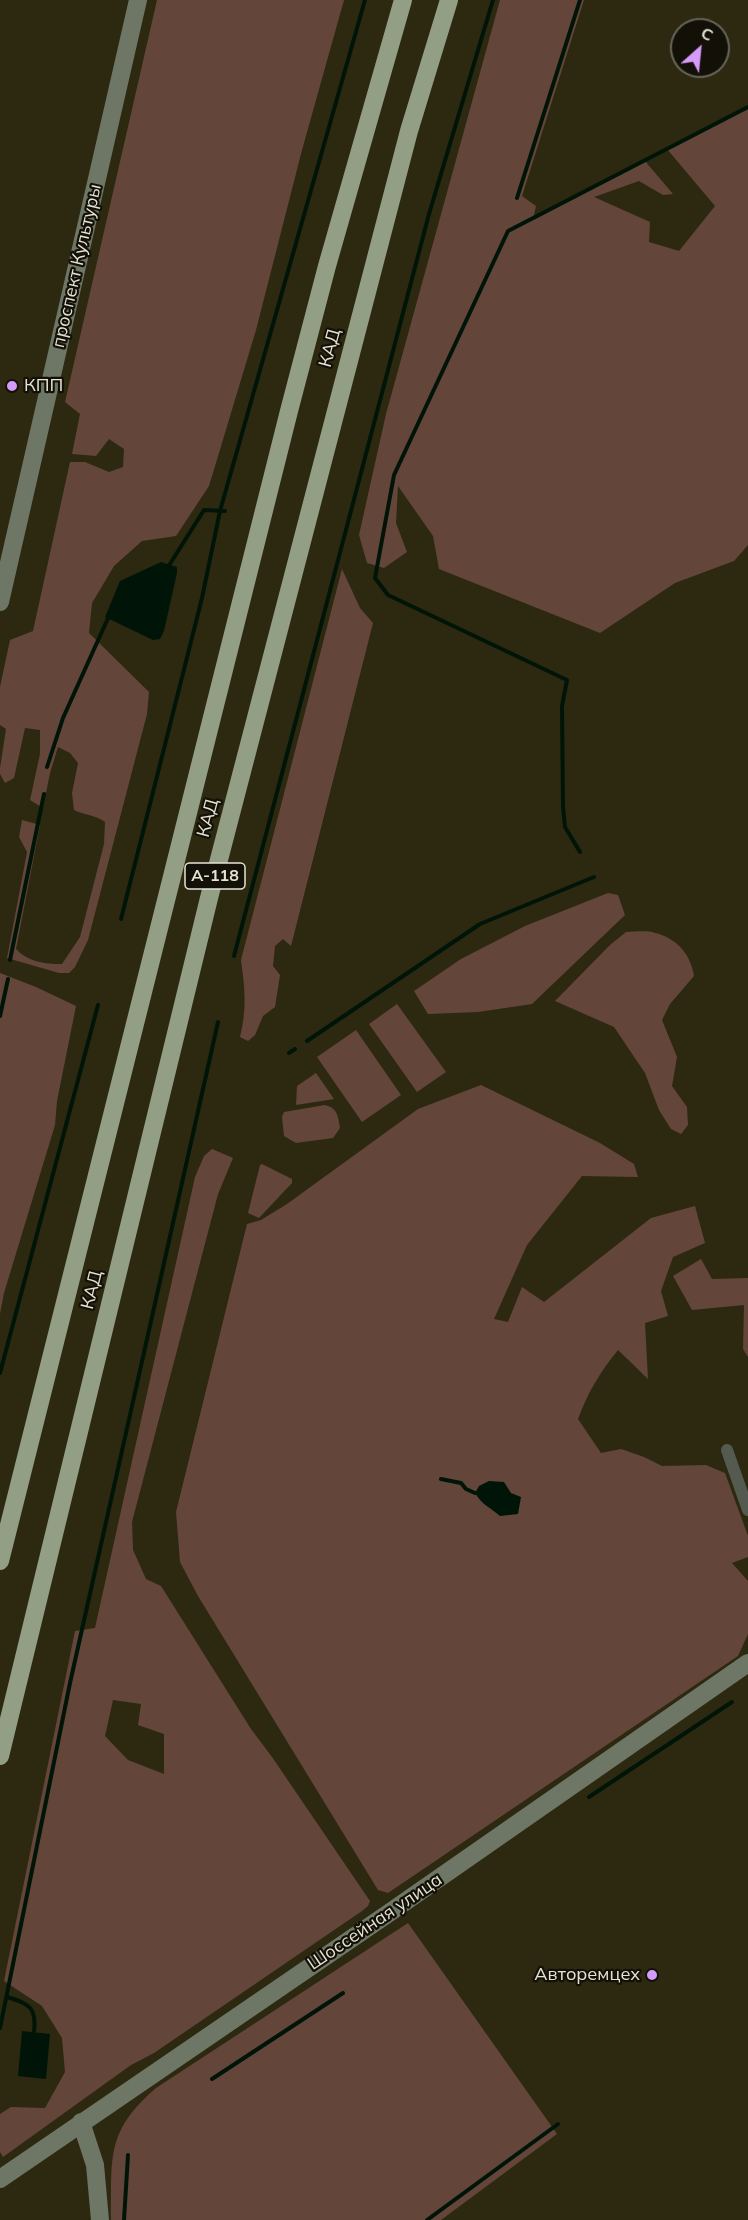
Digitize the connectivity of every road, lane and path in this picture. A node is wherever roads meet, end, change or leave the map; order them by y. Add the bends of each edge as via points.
1 (138, 0) edge
2 (403, 0) edge
3 (449, 0) edge
4 (0, 602) edge
5 (728, 1450) dead end
6 (748, 1509) edge
7 (0, 1561) edge
8 (746, 1668) edge
9 (0, 1756) edge
10 (81, 2122) junction
11 (0, 2179) edge
12 (100, 2220) edge

1 - 4 main road, проспект Культуры
2 - 7 highway, КАД / А-118 via 291,400
3 - 9 highway, КАД / А-118 via 409,131 209,898
5 - 6 street
8 - 10 main road, Шоссейная улица
10 - 11 main road, Шоссейная улица
10 - 12 main road via 95,2164

